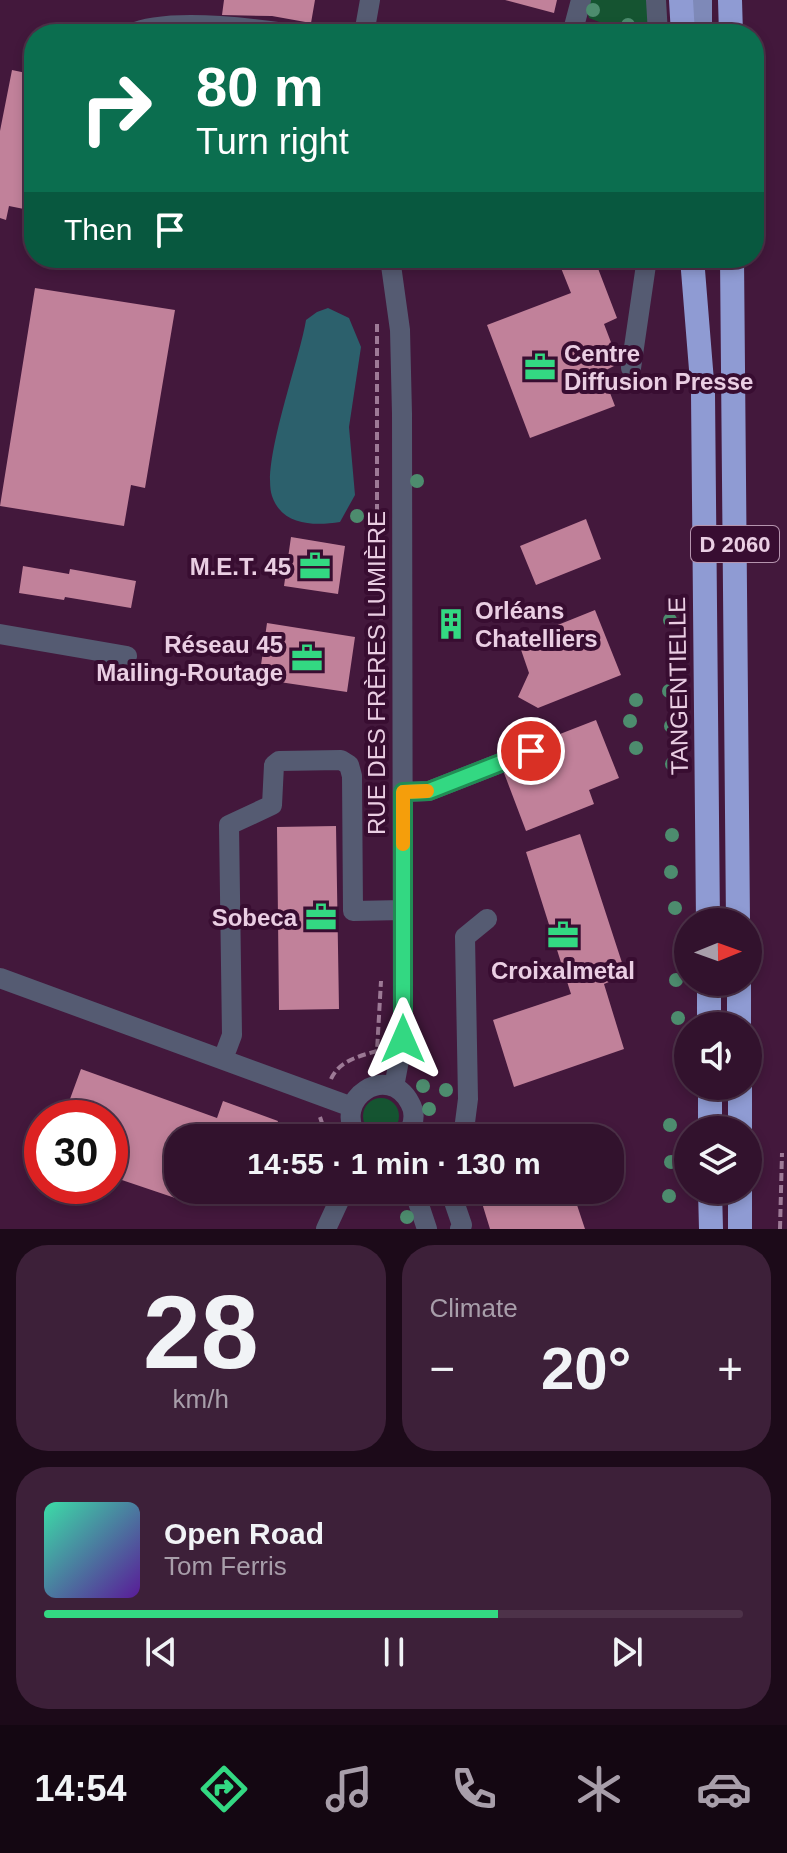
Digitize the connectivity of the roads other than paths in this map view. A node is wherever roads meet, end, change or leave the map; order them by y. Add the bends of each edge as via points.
1 (370, 0) edge
2 (581, 0) edge
3 (656, 0) edge
4 (681, 0) edge
5 (702, 0) edge
6 (730, 0) edge
7 (366, 24) edge
8 (575, 24) edge
9 (657, 24) edge
10 (682, 24) edge
11 (702, 24) edge
12 (731, 24) edge
13 (391, 268) edge
14 (646, 268) edge
15 (693, 268) edge
16 (702, 268) edge
17 (732, 268) edge
18 (631, 368) dead end
19 (703, 394) junction
20 (0, 634) edge
21 (127, 656) dead end
22 (531, 751) dead end
23 (403, 792) junction
24 (708, 908) edge
25 (738, 908) edge
26 (403, 910) junction
27 (487, 919) dead end
28 (0, 978) edge
29 (223, 1059) junction
30 (394, 1087) junction
31 (352, 1107) junction
32 (351, 1124) edge
33 (412, 1124) edge
34 (465, 1124) edge
35 (338, 1204) edge
36 (419, 1204) edge
37 (455, 1204) edge
38 (710, 1204) edge
39 (740, 1204) edge
40 (326, 1229) edge
41 (427, 1229) edge
42 (460, 1229) edge
43 (711, 1229) edge
44 (740, 1229) edge

1 - 7 street
2 - 8 street
3 - 9 street
4 - 10 highway
5 - 11 main road
6 - 12 highway
13 - 23 street, RUE DES FRÈRES LUMIÈRE via 400,330
14 - 18 street
15 - 19 highway
16 - 19 main road, TANGENTIELLE / D 2060
17 - 25 highway, D 2060
19 - 24 highway, TANGENTIELLE / D 2060
20 - 21 street
22 - 23 street via 429,791
23 - 26 street, RUE DES FRÈRES LUMIÈRE
26 - 29 street via 353,911 349,765 341,760 274,765 272,805 229,825 232,1035
26 - 30 street, RUE DES FRÈRES LUMIÈRE via 403,1039
27 - 34 street via 465,937
28 - 29 street
29 - 31 street
30 - 31 street via 364,1090
30 - 33 street via 408,1098
31 - 32 street
35 - 40 street
36 - 41 street
37 - 42 street
38 - 43 highway
39 - 44 highway

